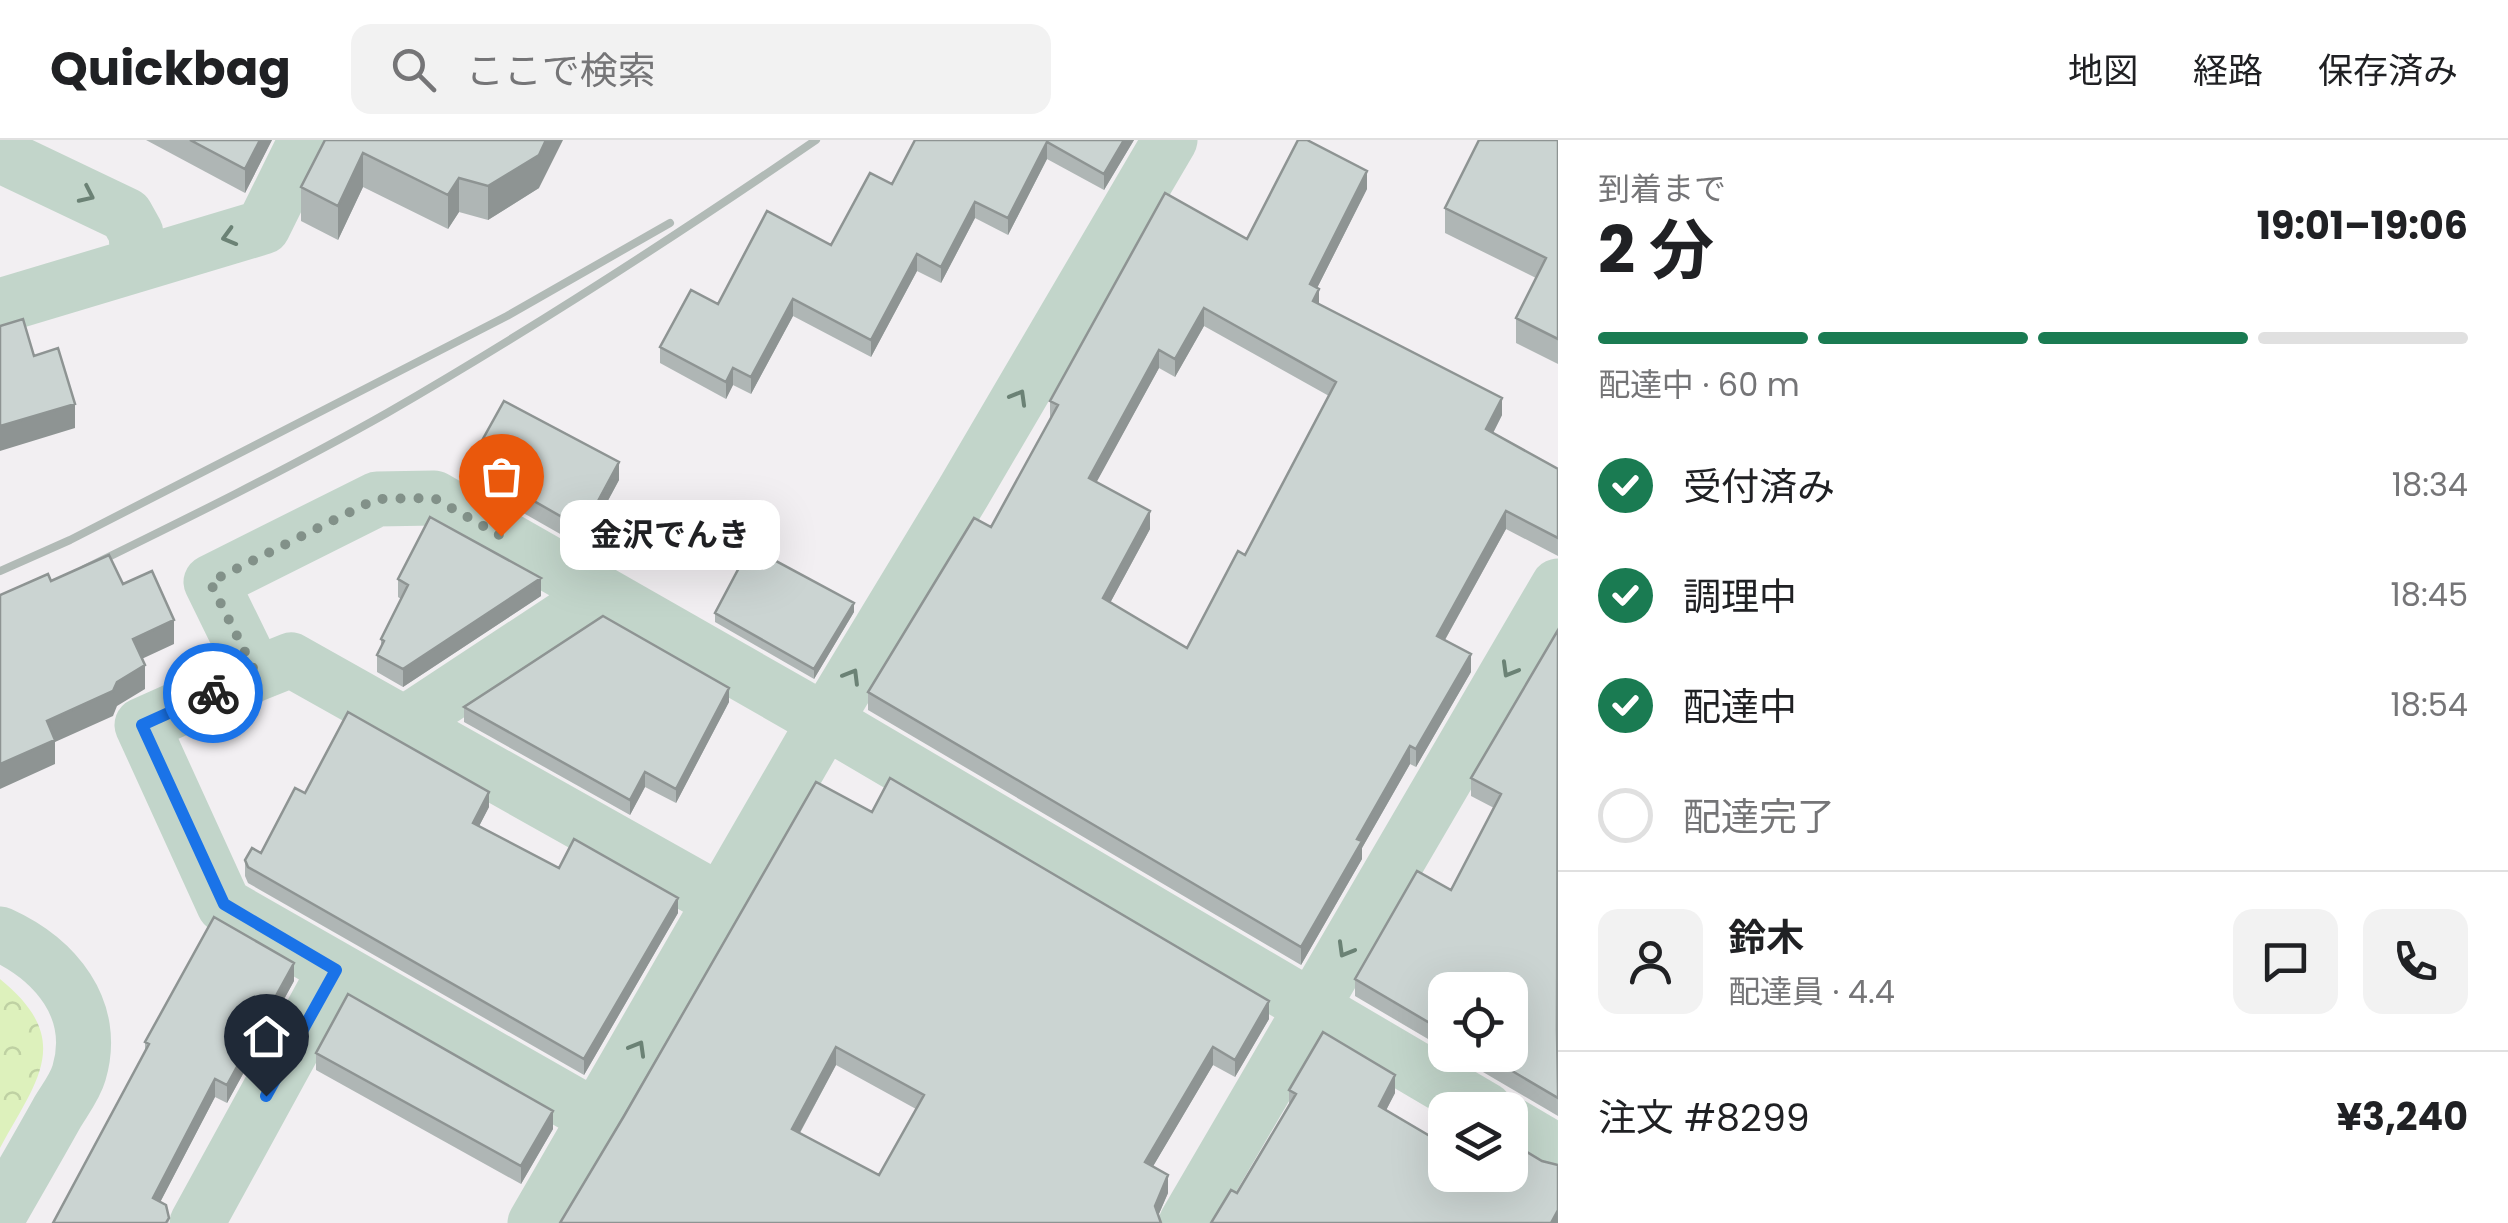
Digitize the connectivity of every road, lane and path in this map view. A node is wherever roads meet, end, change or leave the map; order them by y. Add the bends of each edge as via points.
1 (306, 140) edge
2 (1170, 140) edge
3 (0, 155) edge
4 (138, 264) junction
5 (0, 306) edge
6 (1558, 586) edge
7 (601, 594) junction
8 (256, 674) junction
9 (824, 720) junction
10 (404, 724) junction
11 (722, 902) junction
12 (0, 934) edge
13 (336, 970) junction
14 (1312, 1007) junction
15 (1456, 1092) edge
16 (598, 1118) junction
17 (1528, 1134) edge
18 (1558, 1152) edge
19 (0, 1213) edge
20 (197, 1223) edge
21 (535, 1223) edge
22 (1186, 1223) edge

1 -> 4 street via 263,227
9 -> 2 street
3 -> 4 street via 126,215 136,233
4 - 5 street
6 -> 14 street
7 - 8 street via 434,498 376,499 210,582
7 - 9 street
7 - 10 street
8 - 10 street via 291,660
8 - 13 street via 142,725 224,904
9 - 11 street
9 - 14 street
10 - 11 street
16 -> 11 street
12 - 19 street via 28,947 60,979 78,1006 84,1035 79,1074
13 - 16 street
13 - 20 street
14 - 15 street
14 - 22 street
16 - 21 street
17 - 18 street

